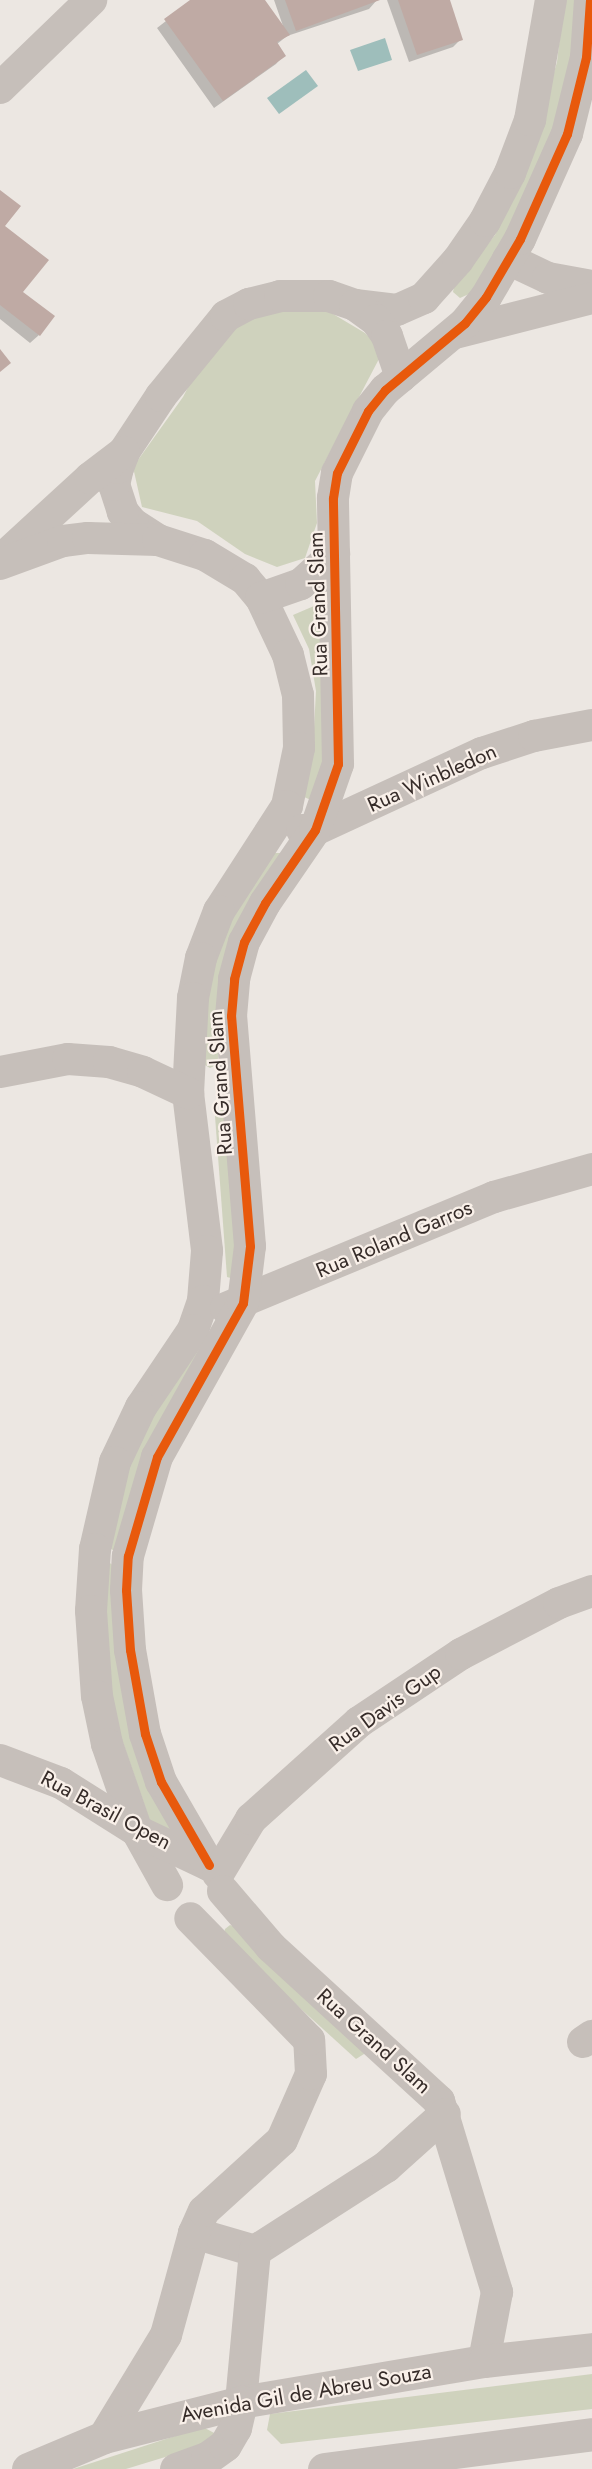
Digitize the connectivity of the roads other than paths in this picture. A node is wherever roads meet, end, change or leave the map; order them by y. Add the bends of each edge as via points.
1 (91, 0) edge
2 (551, 0) edge
3 (590, 0) edge
4 (0, 88) edge
5 (508, 259) junction
6 (592, 286) edge
7 (592, 298) edge
8 (356, 305) junction
9 (455, 333) junction
10 (401, 377) junction
11 (124, 452) junction
12 (158, 540) junction
13 (334, 554) junction
14 (0, 562) edge
15 (261, 598) junction
16 (592, 725) edge
17 (315, 830) junction
18 (274, 831) junction
19 (0, 1072) edge
20 (188, 1093) junction
21 (592, 1169) edge
22 (243, 1303) junction
23 (200, 1315) junction
24 (592, 1591) edge
25 (0, 1760) edge
26 (137, 1830) junction
27 (216, 1876) junction
28 (167, 1885) junction
29 (190, 1918) junction
30 (445, 2114) junction
31 (194, 2233) junction
32 (255, 2252) junction
33 (592, 2349) edge
34 (484, 2361) junction
35 (241, 2402) junction
36 (592, 2434) edge
37 (104, 2437) junction
38 (337, 2468) edge
39 (28, 2469) edge
40 (176, 2469) edge

1 - 4 street
2 - 8 street via 530,120 510,173 485,221 458,261 424,298 397,310
3 - 5 street, Rua Grand Slam via 586,57 567,134 545,188
5 - 6 street via 548,278
5 - 9 street, Rua Grand Slam via 486,297
7 - 9 street
8 - 10 street via 376,320 387,336
8 - 11 street via 329,296 280,296 249,304 226,316 168,387
9 - 10 street, Rua Grand Slam
10 - 13 street, Rua Grand Slam via 368,411 337,473 333,498
11 - 12 street via 114,485 117,499 133,524
11 - 14 street via 90,478
12 - 14 street via 63,541
12 - 15 street, Rua Grand Slam via 185,546 224,565 245,579
13 - 15 street via 301,584
13 - 17 street, Rua Grand Slam via 338,764
15 - 18 street, Rua Grand Slam via 294,674 300,717 296,771 287,806
16 - 17 street, Rua Winbledon via 534,736 482,753
17 - 18 street, Rua Winbledon
17 - 22 street, Rua Grand Slam via 244,942 234,979 231,1016 250,1246
18 - 20 street, Rua Grand Slam via 219,911 201,958 193,998
19 - 20 street via 68,1059 109,1062 143,1072
20 - 23 street, Rua Grand Slam via 207,1251
21 - 22 street, Rua Roland Garros via 494,1197
22 - 23 street, Rua Roland Garros
22 - 27 street, Rua Grand Slam via 157,1457 128,1556 126,1590 130,1650 145,1734 161,1782
23 - 26 street, Rua Grand Slam via 176,1358 141,1407 115,1462 95,1549 91,1611 97,1696 107,1744
24 - 27 street, Rua Davis Gup via 461,1654 359,1722 251,1819
25 - 26 street, Rua Brasil Open via 61,1783
26 - 27 street, Rua Brasil Open
26 - 28 street, Rua Grand Slam
27 - 28 street via 183,1864 170,1876
27 - 29 street via 217,1908 209,1915
27 - 30 street, Rua Grand Slam via 261,1938 428,2088
28 - 29 street via 170,1902
29 - 31 street, Rua Grand Slam via 309,2040 313,2058 311,2074 282,2140 211,2201
30 - 32 street via 386,2167
30 - 34 street, Rua Grand Slam via 497,2292
31 - 32 street
31 - 37 street via 166,2335
32 - 35 street
33 - 34 street, Avenida Gil de Abreu Souza
34 - 35 street, Avenida Gil de Abreu Souza
35 - 37 street, Avenida Gil de Abreu Souza
35 - 40 street via 235,2428 225,2445 207,2458
36 - 38 street
37 - 39 street, Avenida Gil de Abreu Souza

